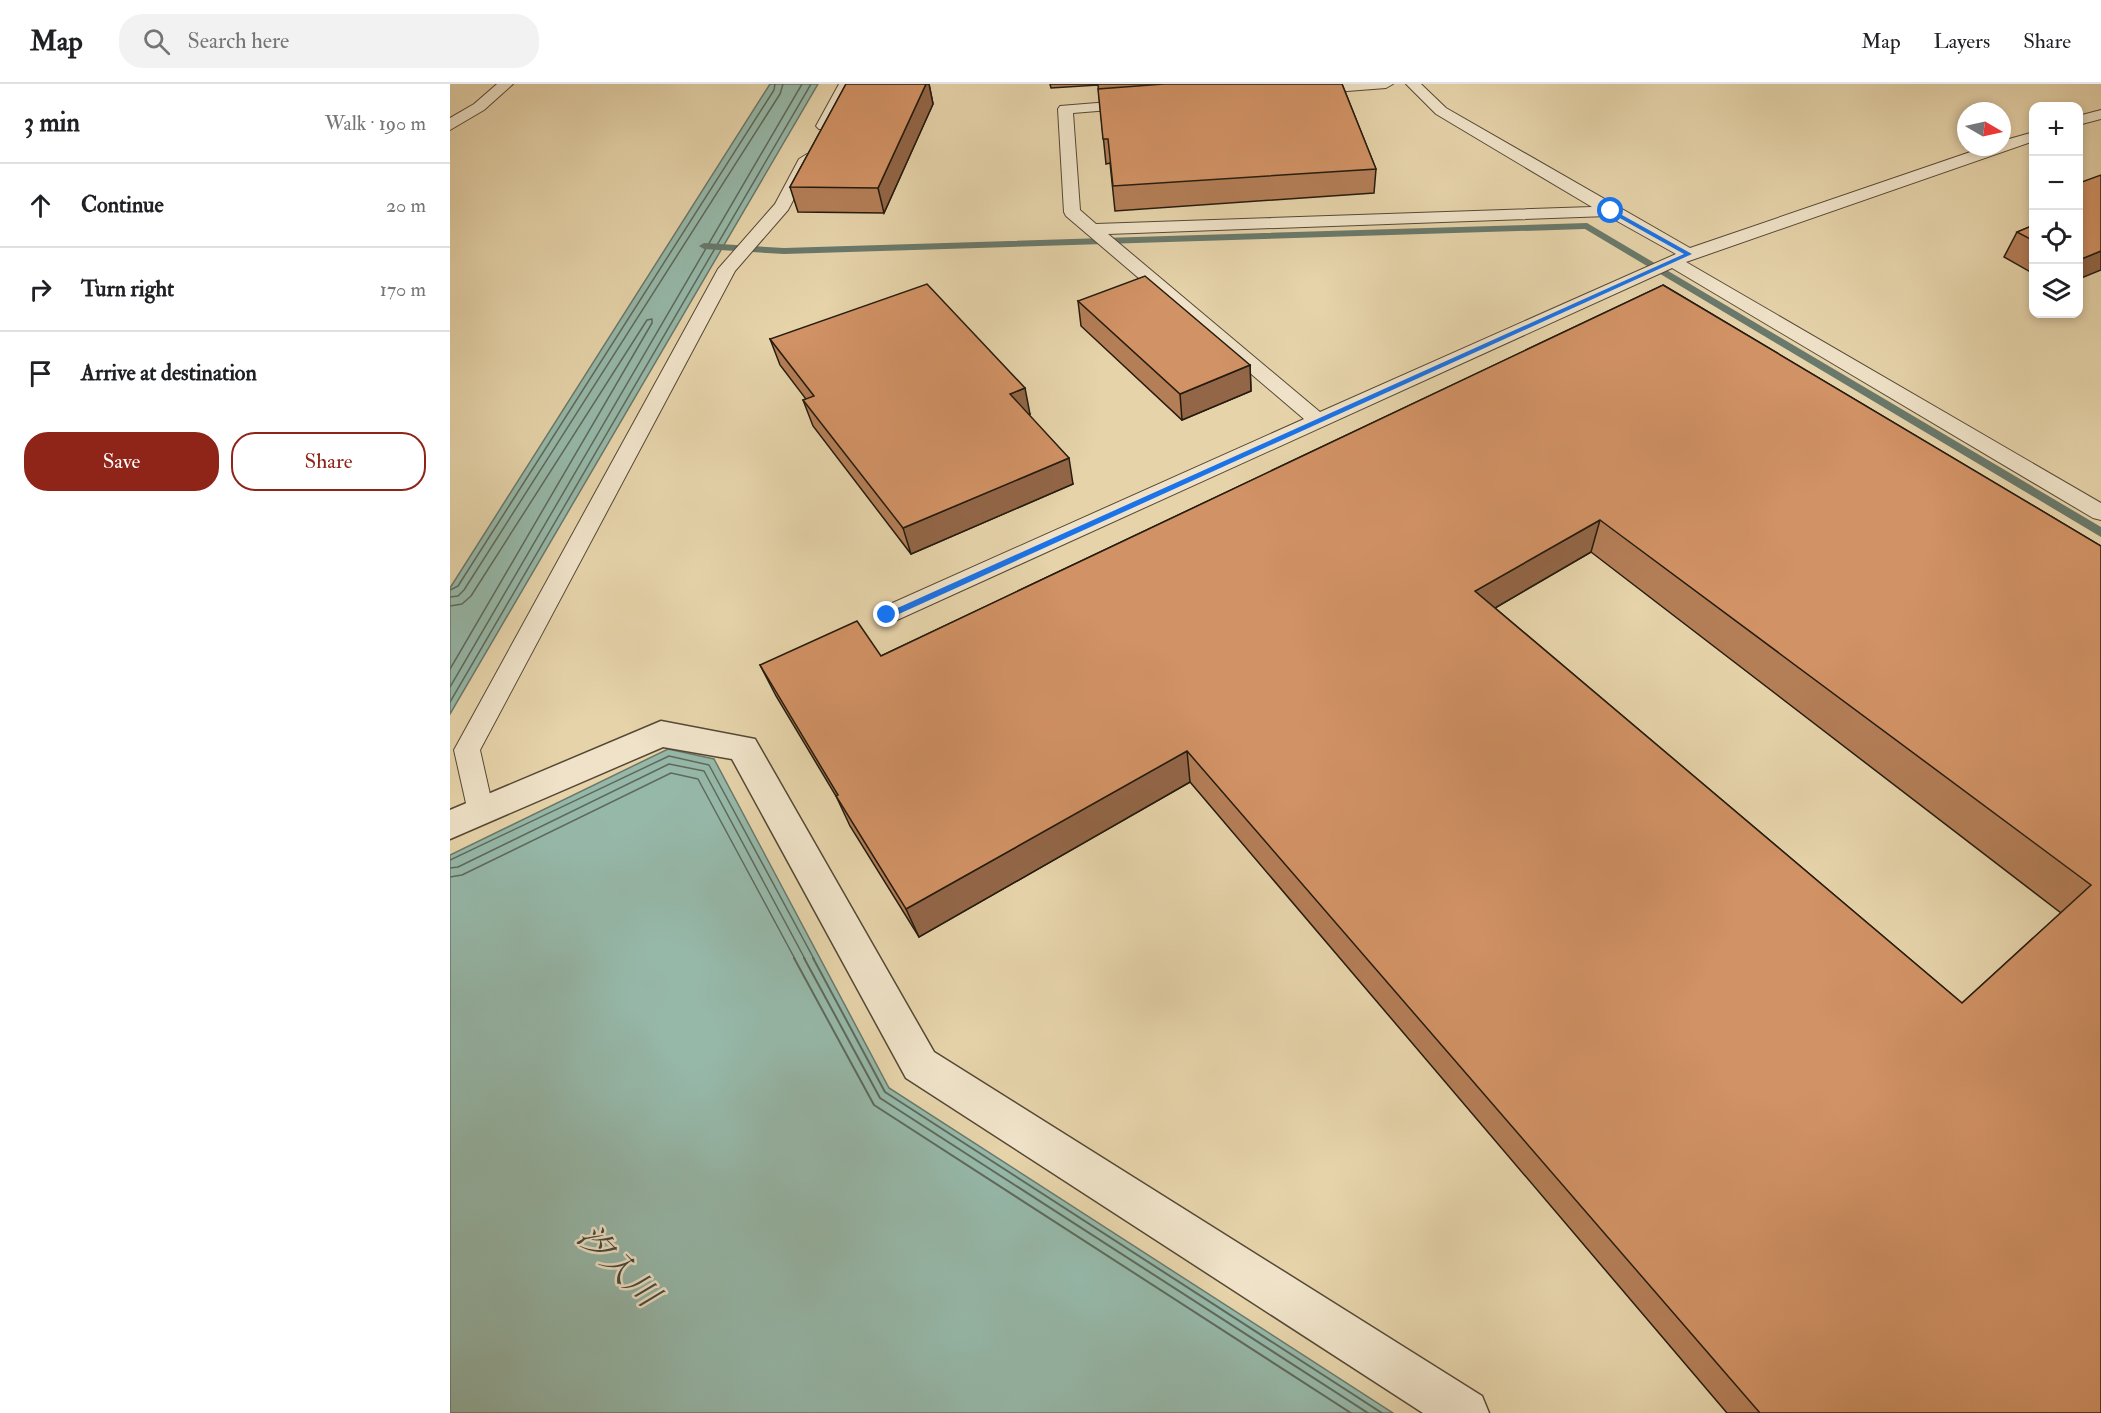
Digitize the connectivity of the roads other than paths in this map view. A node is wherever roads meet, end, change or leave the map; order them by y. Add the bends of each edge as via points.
1 (506, 84) edge
2 (846, 84) edge
3 (1386, 84) edge
4 (1413, 84) edge
5 (1291, 92) edge
6 (1148, 103) edge
7 (2101, 114) edge
8 (2083, 120) edge
9 (450, 125) edge
10 (2029, 138) edge
11 (2011, 144) edge
12 (1975, 156) edge
13 (1611, 211) junction
14 (1093, 229) junction
15 (1681, 258) junction
16 (1319, 422) junction
17 (2101, 513) edge
18 (887, 615) dead end
19 (466, 818) edge
20 (1465, 1413) edge

1 - 9 lane
2 - 19 lane via 782,206 727,269 467,750
3 - 5 lane
4 - 13 lane via 1441,111
6 - 14 lane via 1065,109 1072,212
7 - 8 lane
10 - 11 lane
12 - 15 lane
13 - 14 lane
13 - 15 lane
14 - 16 lane
15 - 16 lane
15 - 17 lane
16 - 18 lane
19 - 20 street via 661,734 743,748 920,1065

